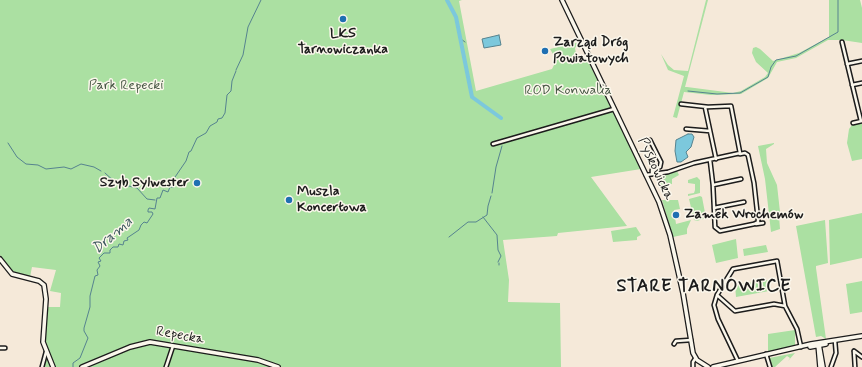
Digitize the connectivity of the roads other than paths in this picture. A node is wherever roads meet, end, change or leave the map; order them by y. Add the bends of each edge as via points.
1 (562, 0) edge
2 (842, 42) dead end
3 (862, 61) edge
4 (847, 64) junction
5 (862, 83) edge
6 (852, 85) junction
7 (681, 104) dead end
8 (705, 107) junction
9 (614, 109) junction
10 (858, 110) junction
11 (862, 110) edge
12 (861, 121) edge
13 (853, 123) dead end
14 (686, 129) dead end
15 (710, 131) junction
16 (650, 140) dead end
17 (493, 144) dead end
18 (740, 154) junction
19 (716, 159) junction
20 (710, 160) junction
21 (652, 174) junction
22 (646, 175) junction
23 (741, 180) dead end
24 (713, 185) junction
25 (744, 202) dead end
26 (714, 208) junction
27 (764, 223) dead end
28 (754, 224) junction
29 (0, 259) edge
30 (717, 295) junction
31 (785, 306) junction
32 (862, 336) edge
33 (691, 340) junction
34 (835, 341) junction
35 (674, 344) dead end
36 (826, 344) junction
37 (817, 345) junction
38 (173, 346) junction
39 (0, 348) edge
40 (5, 348) dead end
41 (801, 348) junction
42 (820, 351) junction
43 (46, 352) junction
44 (766, 354) junction
45 (862, 357) edge
46 (695, 359) junction
47 (738, 361) junction
48 (726, 364) junction
49 (42, 367) edge
50 (53, 367) edge
51 (82, 367) edge
52 (166, 367) edge
53 (278, 367) edge
54 (693, 367) edge
55 (708, 367) edge
56 (714, 367) edge
57 (722, 367) edge
58 (770, 367) edge
59 (820, 367) edge
60 (823, 367) edge
61 (831, 367) edge
62 (856, 367) edge

1 - 9 street, Pyskowicka
2 - 4 street
3 - 4 street
4 - 6 street
5 - 6 street
6 - 10 street
7 - 8 street
8 - 15 street
8 - 18 street via 731,106
9 - 17 street
9 - 22 street, Pyskowicka
10 - 11 street
10 - 12 street
12 - 13 street
14 - 15 street
15 - 19 street
16 - 21 street via 661,162 660,167 652,170
18 - 19 street
18 - 28 street via 745,153 748,156 754,183 758,219
19 - 20 street
20 - 21 street
20 - 24 street
21 - 22 street
22 - 33 street, Pyskowicka via 659,202 670,235 688,311
23 - 24 street
24 - 26 street
25 - 26 street
26 - 28 street via 715,226 718,230
27 - 28 street
29 - 43 street via 12,274 39,281 44,286 46,298 43,336
30 - 31 street via 736,311 774,304
30 - 31 street via 733,269 777,261
30 - 47 street via 714,305
31 - 41 street via 797,329
32 - 34 street
33 - 35 street
33 - 46 street, Pyskowicka
34 - 36 street
34 - 37 street
34 - 61 street via 836,353
36 - 37 street
36 - 42 street
37 - 41 street
37 - 42 street
37 - 42 street
38 - 51 street, Repecka via 143,343
38 - 52 street
38 - 53 street, Repecka via 258,360
39 - 40 street
41 - 44 street
42 - 59 street
42 - 60 street
43 - 49 street
43 - 50 street
44 - 47 street
44 - 58 street
45 - 62 street via 854,351
46 - 54 street
46 - 55 street
47 - 48 street
48 - 56 street
48 - 57 street

